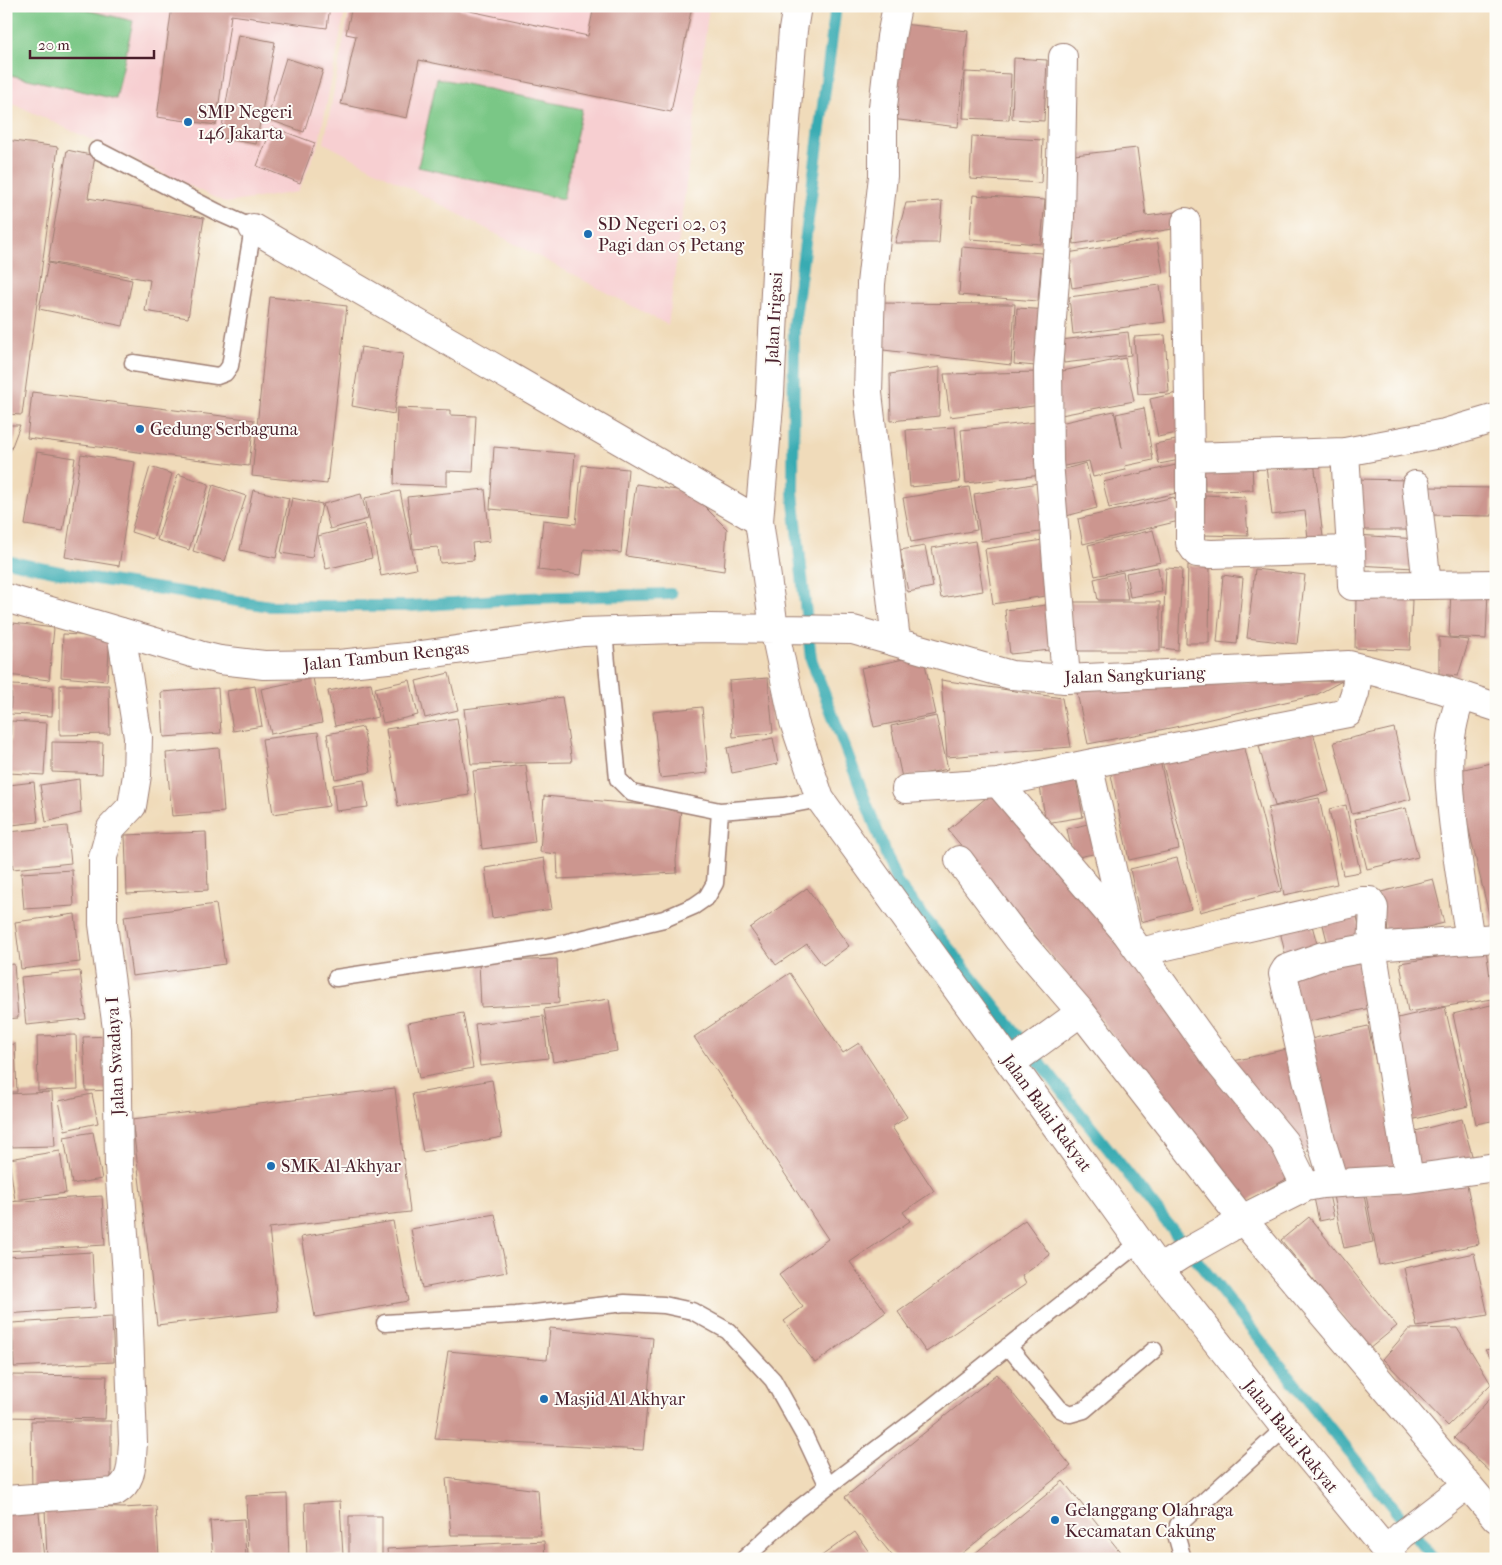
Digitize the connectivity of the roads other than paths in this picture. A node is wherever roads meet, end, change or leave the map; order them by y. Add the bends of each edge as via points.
1 (797, 6) edge
2 (897, 6) edge
3 (1063, 57) dead end
4 (97, 150) dead end
5 (1186, 222) dead end
6 (253, 228) junction
7 (133, 362) dead end
8 (1496, 418) edge
9 (1345, 452) junction
10 (1190, 457) junction
11 (1416, 485) dead end
12 (759, 521) junction
13 (1351, 550) junction
14 (1496, 584) edge
15 (1427, 585) junction
16 (6, 598) edge
17 (779, 628) junction
18 (121, 632) junction
19 (604, 632) junction
20 (896, 641) junction
21 (1358, 668) junction
22 (1066, 679) junction
23 (1462, 696) junction
24 (1496, 707) edge
25 (1088, 764) junction
26 (998, 783) junction
27 (906, 789) dead end
28 (820, 798) junction
29 (720, 811) junction
30 (958, 860) dead end
31 (1483, 939) edge
32 (1134, 943) junction
33 (1372, 947) junction
34 (336, 978) dead end
35 (1073, 1018) junction
36 (1017, 1058) junction
37 (1496, 1167) edge
38 (1410, 1179) junction
39 (1334, 1183) junction
40 (1306, 1187) junction
41 (1235, 1224) junction
42 (1140, 1242) junction
43 (1159, 1269) junction
44 (385, 1323) dead end
45 (1008, 1346) junction
46 (1154, 1350) dead end
47 (1285, 1428) junction
48 (828, 1486) junction
49 (1463, 1488) junction
50 (6, 1500) edge
51 (1496, 1518) edge
52 (1394, 1548) edge
53 (744, 1559) edge
54 (1183, 1559) edge

1 - 12 street, Jalan Irigasi via 779,211 770,394
2 - 20 street via 882,106 883,176 872,284 868,393
3 - 22 street via 1060,217 1048,378 1049,461
4 - 6 lane
5 - 10 street
6 - 7 lane via 230,366 225,373 217,376
6 - 12 street
8 - 9 street via 1445,433
9 - 10 street
9 - 13 street
10 - 13 street via 1190,543 1197,552
11 - 15 street
12 - 17 street, Jalan Irigasi
13 - 15 street via 1352,586
14 - 15 street
16 - 18 street, Jalan Tambun Rengas
17 - 19 street, Jalan Tambun Rengas
17 - 20 street, Jalan Sangkuriang via 853,630
17 - 28 street, Jalan Balai Rakyat via 794,722
18 - 19 street, Jalan Tambun Rengas via 220,660 264,666 339,664 582,632
18 - 50 street, Jalan Swadaya I via 138,737 137,775 132,806 112,828 103,857 103,924 117,1029 119,1166 134,1443 129,1480 115,1492
19 - 29 lane via 618,779 632,793
20 - 22 street, Jalan Sangkuriang via 1011,675
21 - 22 street, Jalan Sangkuriang via 1349,665
21 - 23 street, Jalan Sangkuriang
21 - 25 street via 1348,713
23 - 24 street, Jalan Sangkuriang
23 - 31 street via 1456,711 1449,754 1451,808
25 - 26 street
25 - 32 street
26 - 27 street
26 - 32 street
28 - 29 lane via 783,806
28 - 36 street, Jalan Balai Rakyat
29 - 34 lane via 715,883 707,897 687,910 664,919 551,946
30 - 35 street via 1018,938
31 - 33 street
32 - 33 street via 1370,901 1374,908
32 - 40 street via 1220,1064 1284,1142
33 - 38 street
33 - 39 street via 1323,956 1286,968 1283,974
35 - 36 street
35 - 41 street
36 - 42 street, Jalan Balai Rakyat
37 - 38 street
38 - 39 street
39 - 40 street
40 - 41 street
41 - 43 street
41 - 49 street
42 - 43 street, Jalan Balai Rakyat
42 - 45 lane
43 - 47 street, Jalan Balai Rakyat
44 - 48 lane via 516,1316 625,1302 692,1311 728,1331 773,1380
45 - 46 lane via 1060,1409 1070,1414 1084,1410
45 - 48 lane
47 - 52 street, Jalan Balai Rakyat
47 - 54 lane via 1178,1525 1177,1538
48 - 53 lane
49 - 51 street
49 - 52 street

